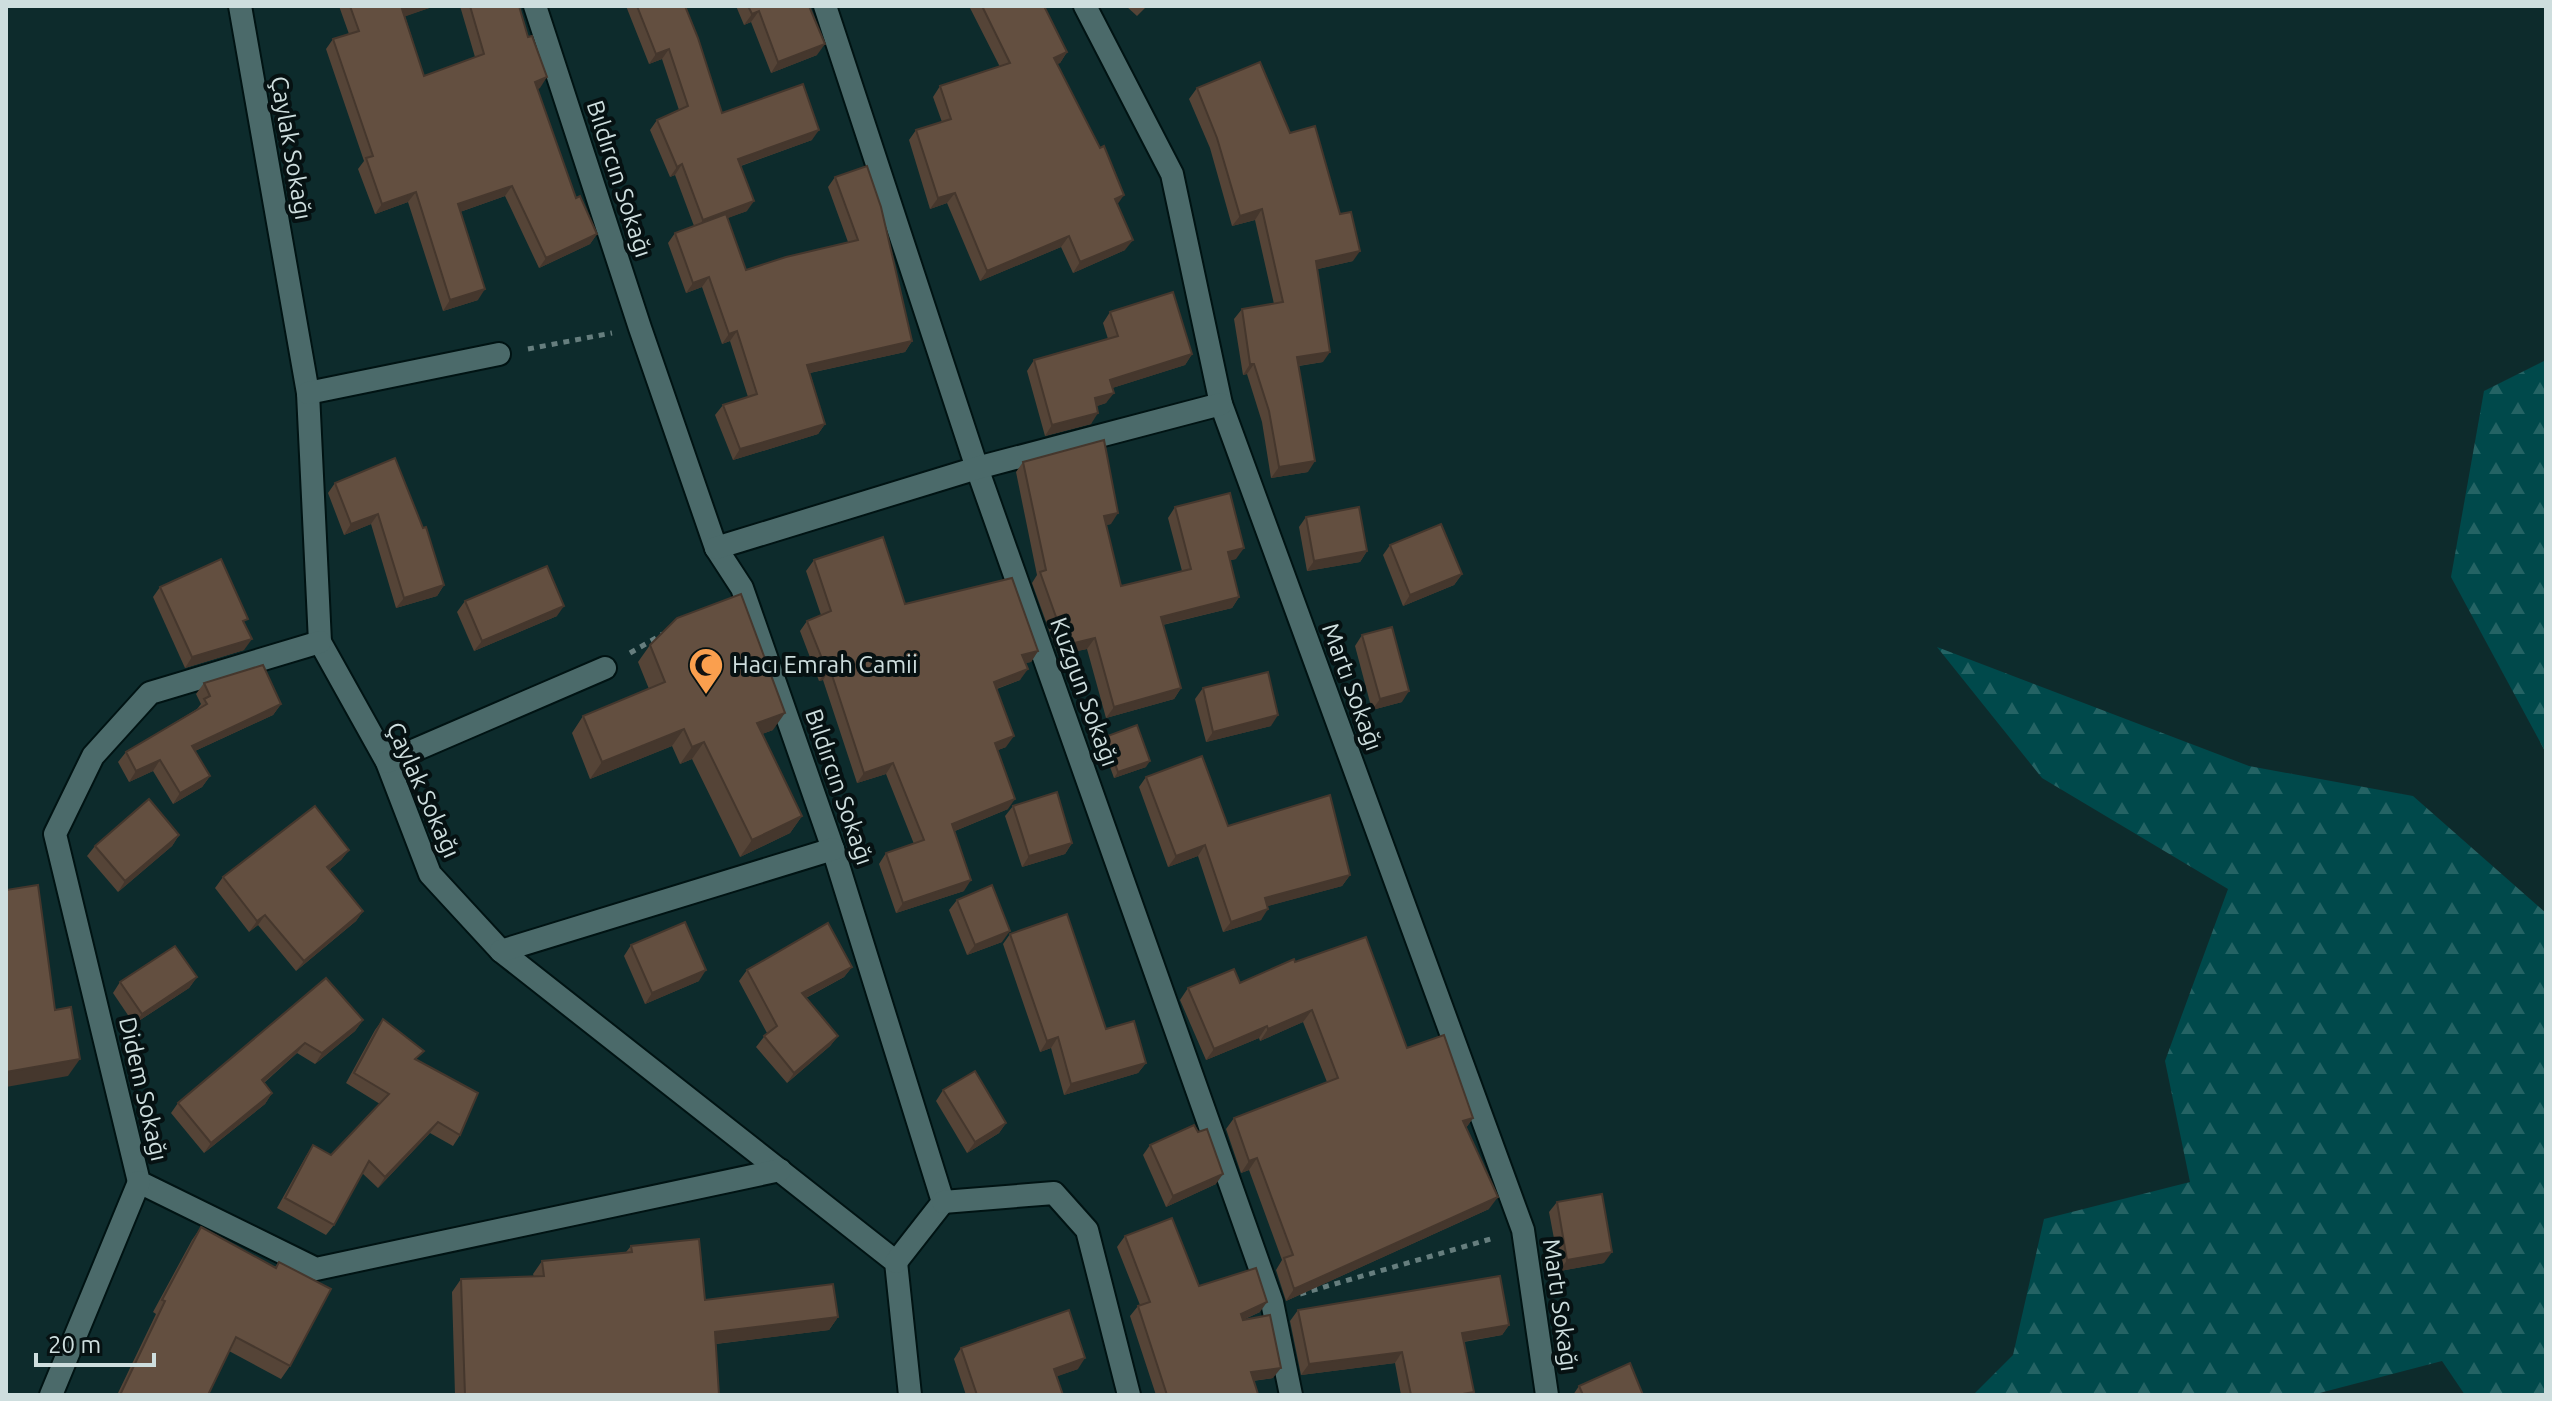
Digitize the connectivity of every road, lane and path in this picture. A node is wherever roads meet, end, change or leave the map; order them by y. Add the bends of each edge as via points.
1 (240, 6) edge
2 (535, 6) edge
3 (825, 6) edge
4 (1085, 6) edge
5 (640, 328) junction
6 (499, 354) joint
7 (308, 393) junction
8 (1221, 404) junction
9 (977, 468) junction
10 (716, 548) junction
11 (673, 628) edge
12 (320, 642) junction
13 (605, 668) joint
14 (387, 762) junction
15 (833, 849) junction
16 (501, 951) junction
17 (780, 1170) junction
18 (139, 1182) junction
19 (943, 1202) junction
20 (1523, 1230) junction
21 (896, 1262) junction
22 (1272, 1302) junction
23 (51, 1395) edge
24 (910, 1395) edge
25 (1129, 1395) edge
26 (1291, 1395) edge
27 (1547, 1395) edge

1 - 7 street, Çaylak Sokağı
2 - 5 street, Bıldırcın Sokağı
3 - 9 street, Kuzgun Sokağı
4 - 8 street, Martı Sokağı via 1172,174
5 - 6 path
5 - 10 street, Bıldırcın Sokağı
6 - 7 street
7 - 12 street, Çaylak Sokağı
8 - 9 street
8 - 20 street, Martı Sokağı
9 - 10 street
9 - 22 street, Kuzgun Sokağı
10 - 15 street, Bıldırcın Sokağı via 742,588
11 - 13 path
12 - 14 street, Çaylak Sokağı
12 - 18 street, Didem Sokağı via 150,693 93,756 55,834
13 - 14 street
14 - 16 street, Çaylak Sokağı via 430,874
15 - 16 street
15 - 19 street, Bıldırcın Sokağı
16 - 17 street, Çaylak Sokağı
17 - 18 street, Didem Sokağı via 316,1269
17 - 21 street, Çaylak Sokağı
18 - 23 street
19 - 21 street
19 - 25 street via 1054,1193 1087,1230
20 - 22 path
20 - 27 street, Martı Sokağı
21 - 24 street
22 - 26 street, Kuzgun Sokağı

